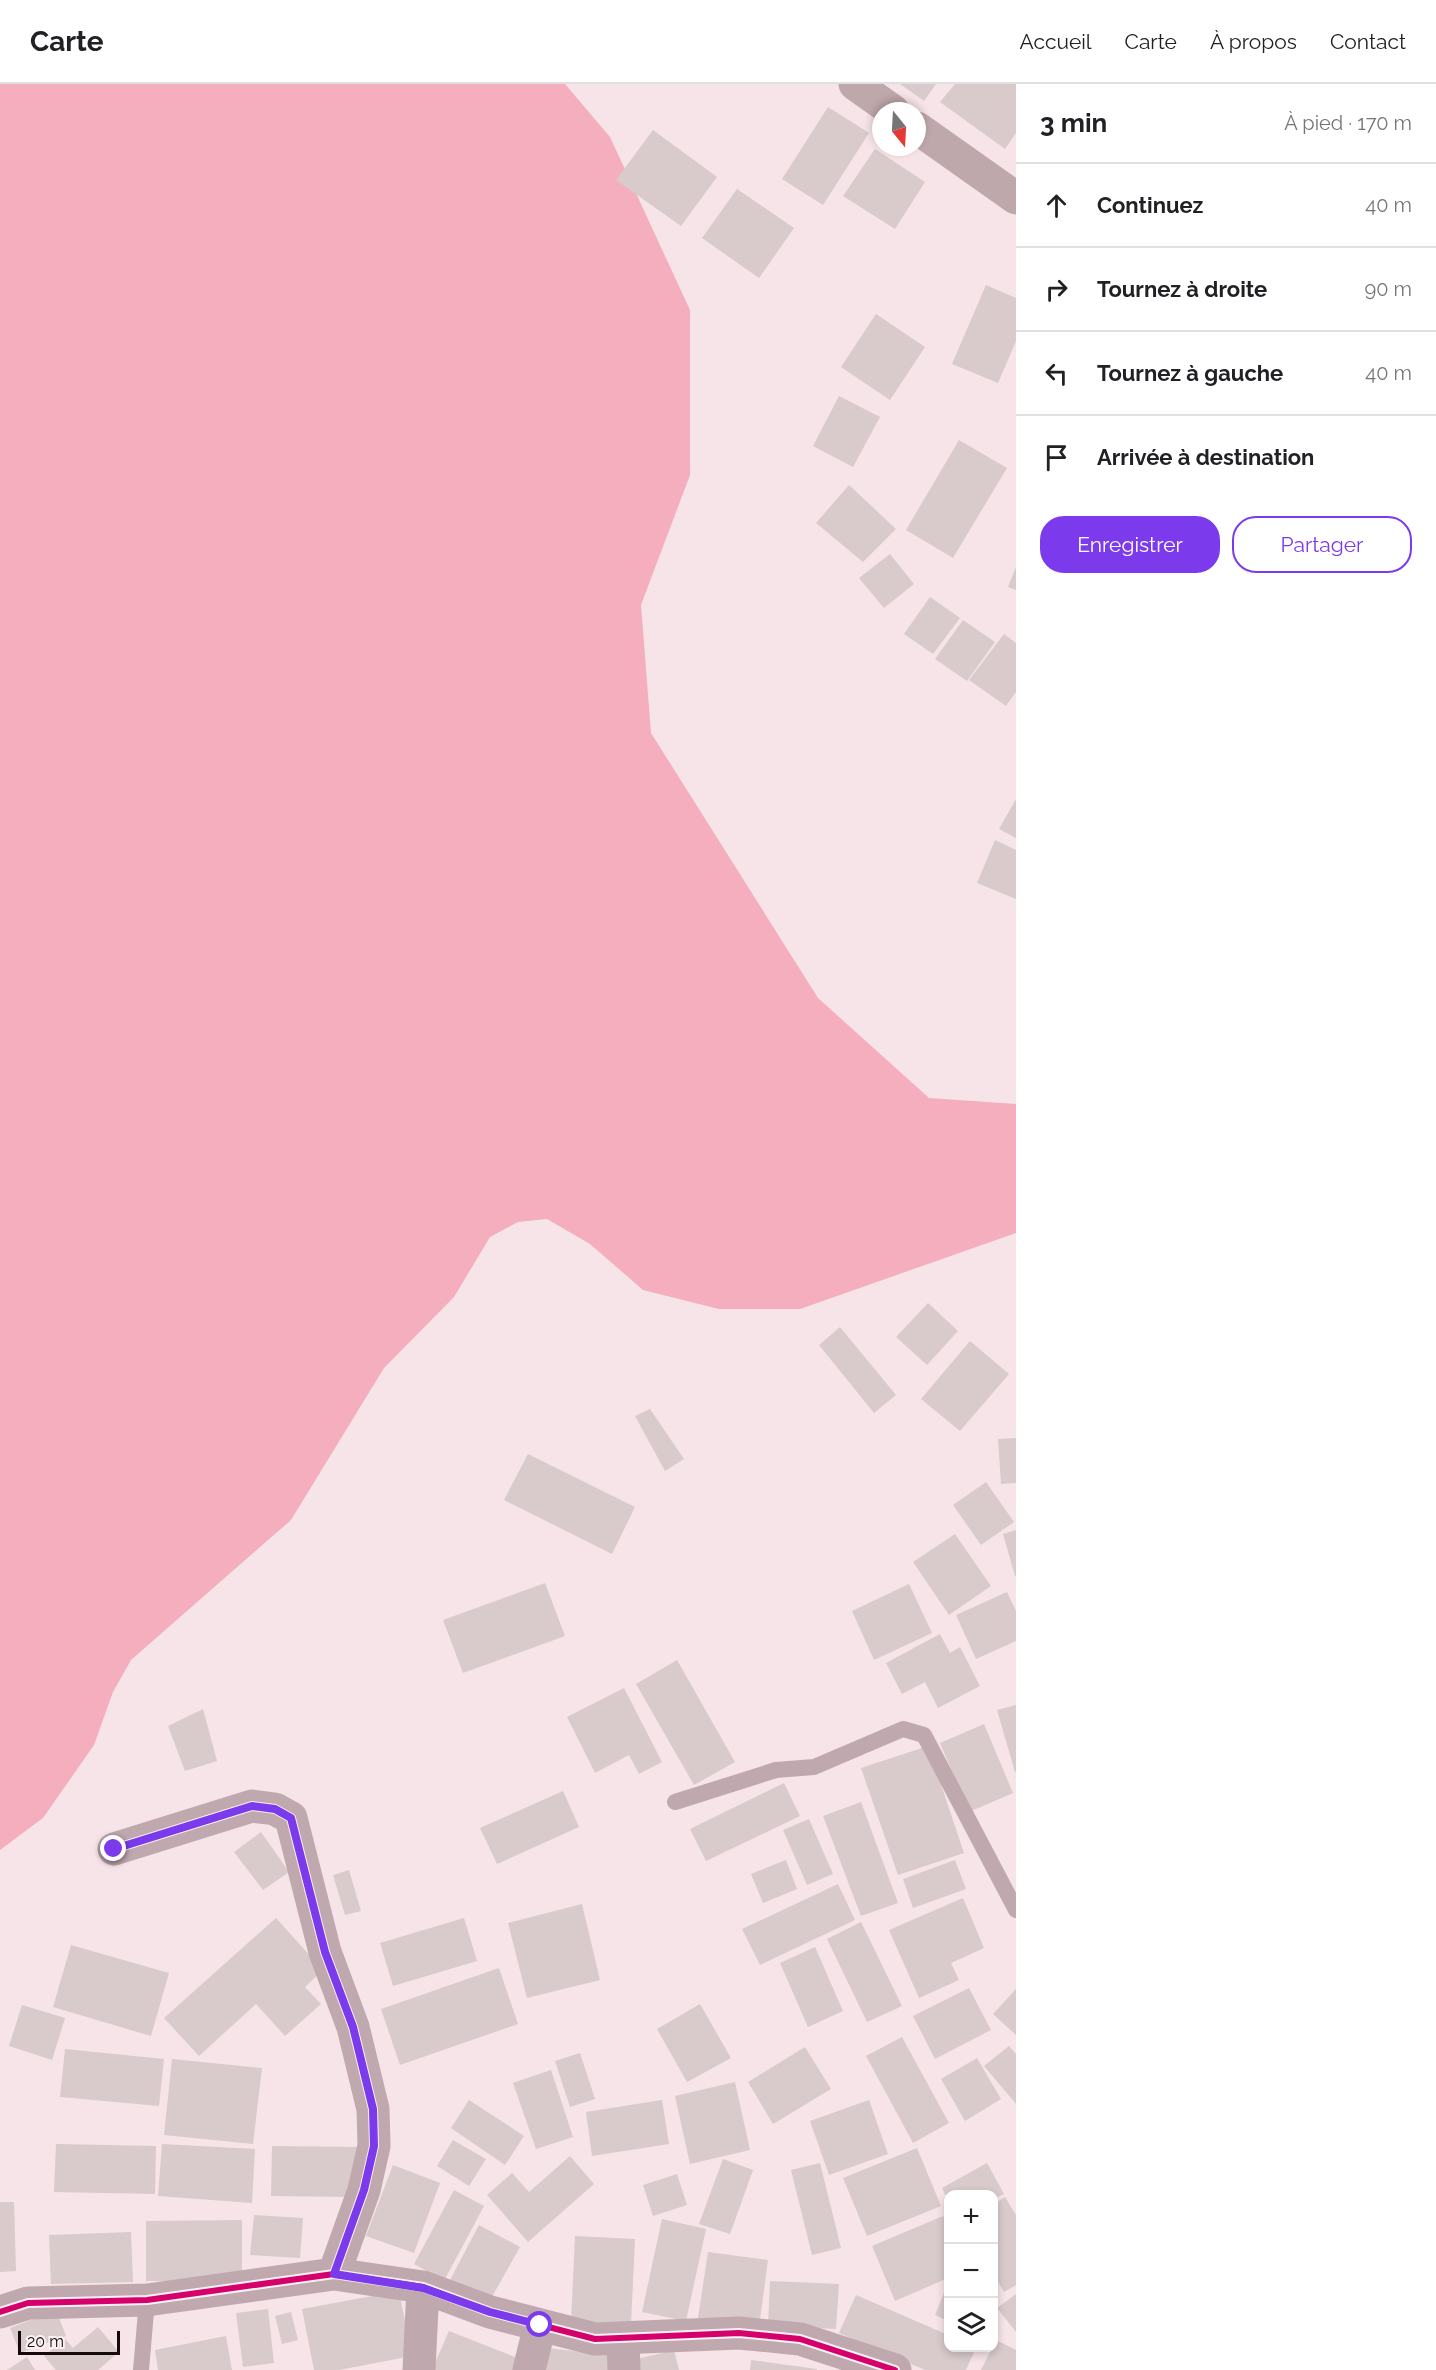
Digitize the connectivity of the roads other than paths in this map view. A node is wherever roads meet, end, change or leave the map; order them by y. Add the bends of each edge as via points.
1 (855, 84) edge
2 (880, 102) edge
3 (926, 134) edge
4 (1016, 198) edge
5 (675, 1802) dead end
6 (114, 1849) dead end
7 (1016, 1910) edge
8 (334, 2274) junction
9 (423, 2288) junction
10 (147, 2300) junction
11 (0, 2312) edge
12 (540, 2325) junction
13 (623, 2338) junction
14 (141, 2370) edge
15 (419, 2370) edge
16 (529, 2370) edge
17 (624, 2370) edge
18 (895, 2370) edge

1 - 2 main road
3 - 4 main road
5 - 7 lane via 776,1770 814,1767 903,1729 924,1736
6 - 8 street via 252,1806 275,1809 291,1818 325,1952 353,2027 373,2109 374,2146 364,2190
8 - 9 street
8 - 10 street
9 - 12 street
9 - 15 street
10 - 11 street via 28,2303
10 - 14 lane
12 - 13 street via 595,2339
12 - 16 street
13 - 17 street
13 - 18 street via 738,2333 800,2339

